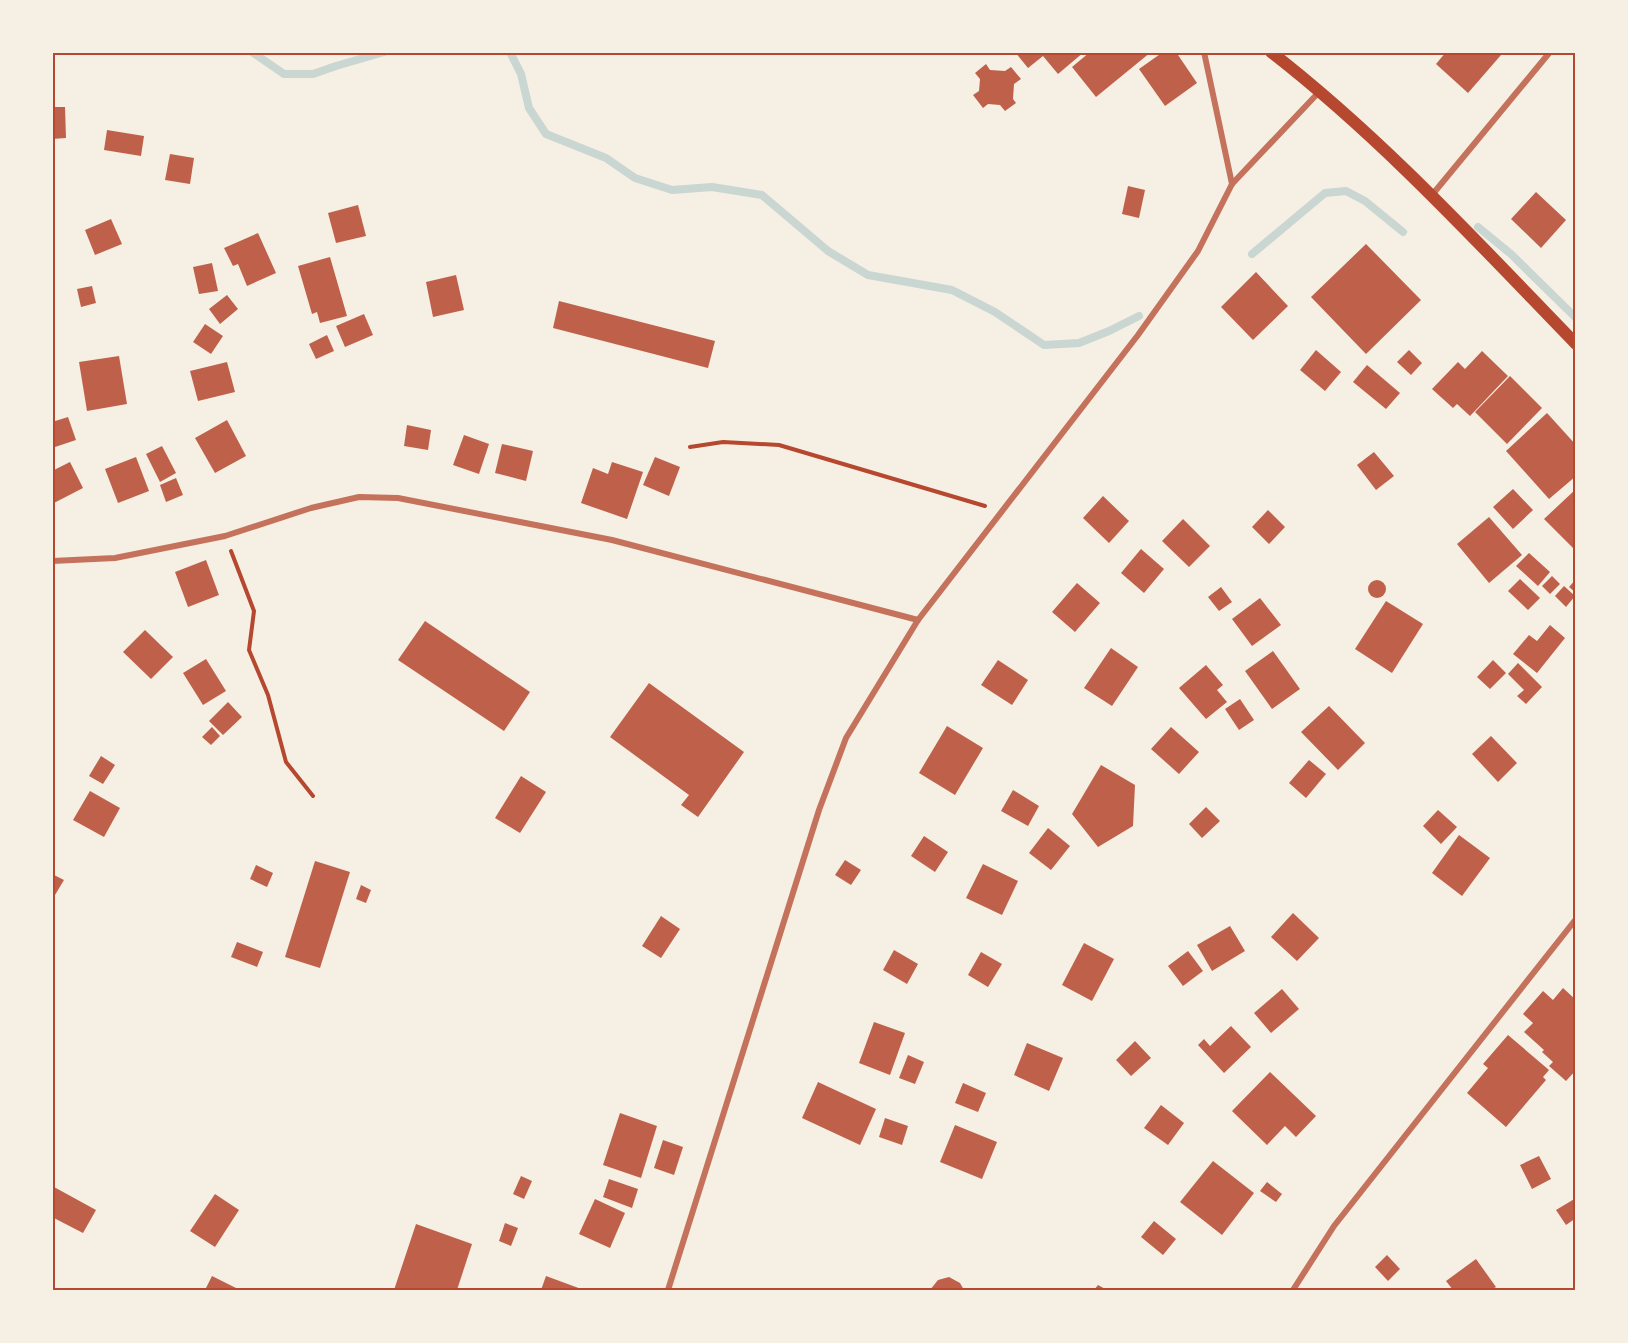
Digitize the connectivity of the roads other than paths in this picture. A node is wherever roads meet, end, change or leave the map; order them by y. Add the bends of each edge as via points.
1 (1204, 52) edge
2 (1271, 52) edge
3 (1550, 52) edge
4 (1320, 91) junction
5 (1232, 184) junction
6 (1432, 195) junction
7 (1575, 345) edge
8 (52, 561) edge
9 (918, 620) junction
10 (1575, 919) edge
11 (668, 1290) edge
12 (1293, 1290) edge

1 - 5 street
2 - 4 main road
3 - 6 street
4 - 5 street
4 - 6 main road
5 - 9 street via 1198,251 1138,335
6 - 7 main road
8 - 9 street via 115,558 225,536 359,497 399,498 612,540
9 - 11 street via 846,738 819,810
10 - 12 street via 1334,1227

